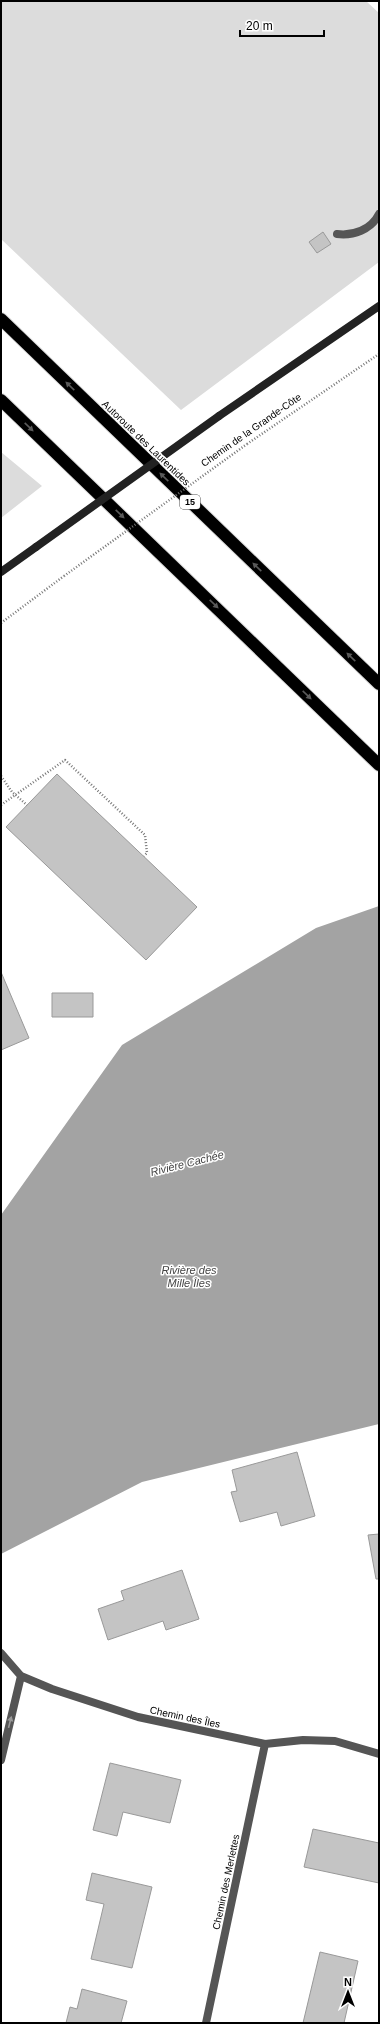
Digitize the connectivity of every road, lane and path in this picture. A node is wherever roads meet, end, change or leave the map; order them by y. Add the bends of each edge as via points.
1 (379, 214) edge
2 (337, 234) dead end
3 (379, 306) edge
4 (1, 319) edge
5 (379, 354) edge
6 (1, 400) edge
7 (1, 572) edge
8 (1, 623) edge
9 (379, 684) edge
10 (376, 761) edge
11 (1, 776) edge
12 (15, 795) junction
13 (1, 805) edge
14 (26, 805) dead end
15 (144, 856) dead end
16 (1, 1653) edge
17 (21, 1676) junction
18 (265, 1744) junction
19 (379, 1754) edge
20 (1, 1760) edge
21 (206, 2023) edge

1 - 2 street via 370,225 358,233
3 - 7 main road, bridge via 219,416
9 -> 4 highway, Autoroute des Laurentides / 15
5 - 8 path, Chemin de la Grande-Côte, bridge via 248,444
6 -> 10 highway
11 - 12 path
12 - 13 path
12 - 14 path
12 - 15 path via 64,760 145,835 147,853
16 - 17 street, Chemin des Îles
17 - 18 street, Chemin des Îles via 52,1689 138,1717
20 -> 17 street
18 - 19 street, Chemin des Îles via 303,1740 335,1742
18 - 21 street, Chemin des Merlettes

